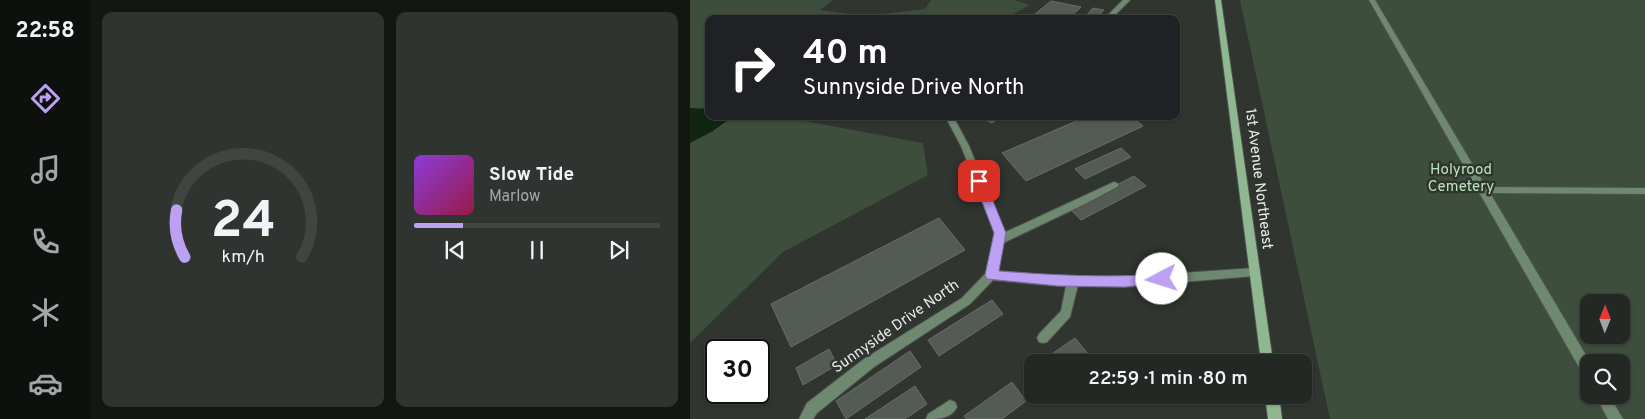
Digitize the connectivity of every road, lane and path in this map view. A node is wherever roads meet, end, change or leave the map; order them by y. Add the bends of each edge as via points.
1 (1127, 0) edge
2 (1218, 0) edge
3 (1372, 0) edge
4 (1111, 15) edge
5 (951, 120) edge
6 (1114, 185) dead end
7 (1482, 190) junction
8 (1645, 191) edge
9 (999, 240) junction
10 (1254, 272) junction
11 (991, 275) junction
12 (1073, 281) junction
13 (1043, 338) dead end
14 (1266, 354) edge
15 (1580, 357) edge
16 (1273, 404) edge
17 (1607, 404) edge
18 (950, 407) dead end
19 (806, 419) edge
20 (932, 419) edge
21 (1275, 419) edge
22 (1616, 419) edge

1 - 4 street
2 - 10 street, 1st Avenue Northeast
3 - 7 street
5 - 9 street via 1000,233
6 - 9 street
7 - 8 street
7 - 15 street
9 - 11 street
10 - 12 street via 1125,282
10 - 14 street, 1st Avenue Northeast
11 - 12 street
11 - 19 street, Sunnyside Drive North via 966,301 862,369 812,408
12 - 13 street via 1066,313
16 - 21 street
17 - 22 street
18 - 20 street

